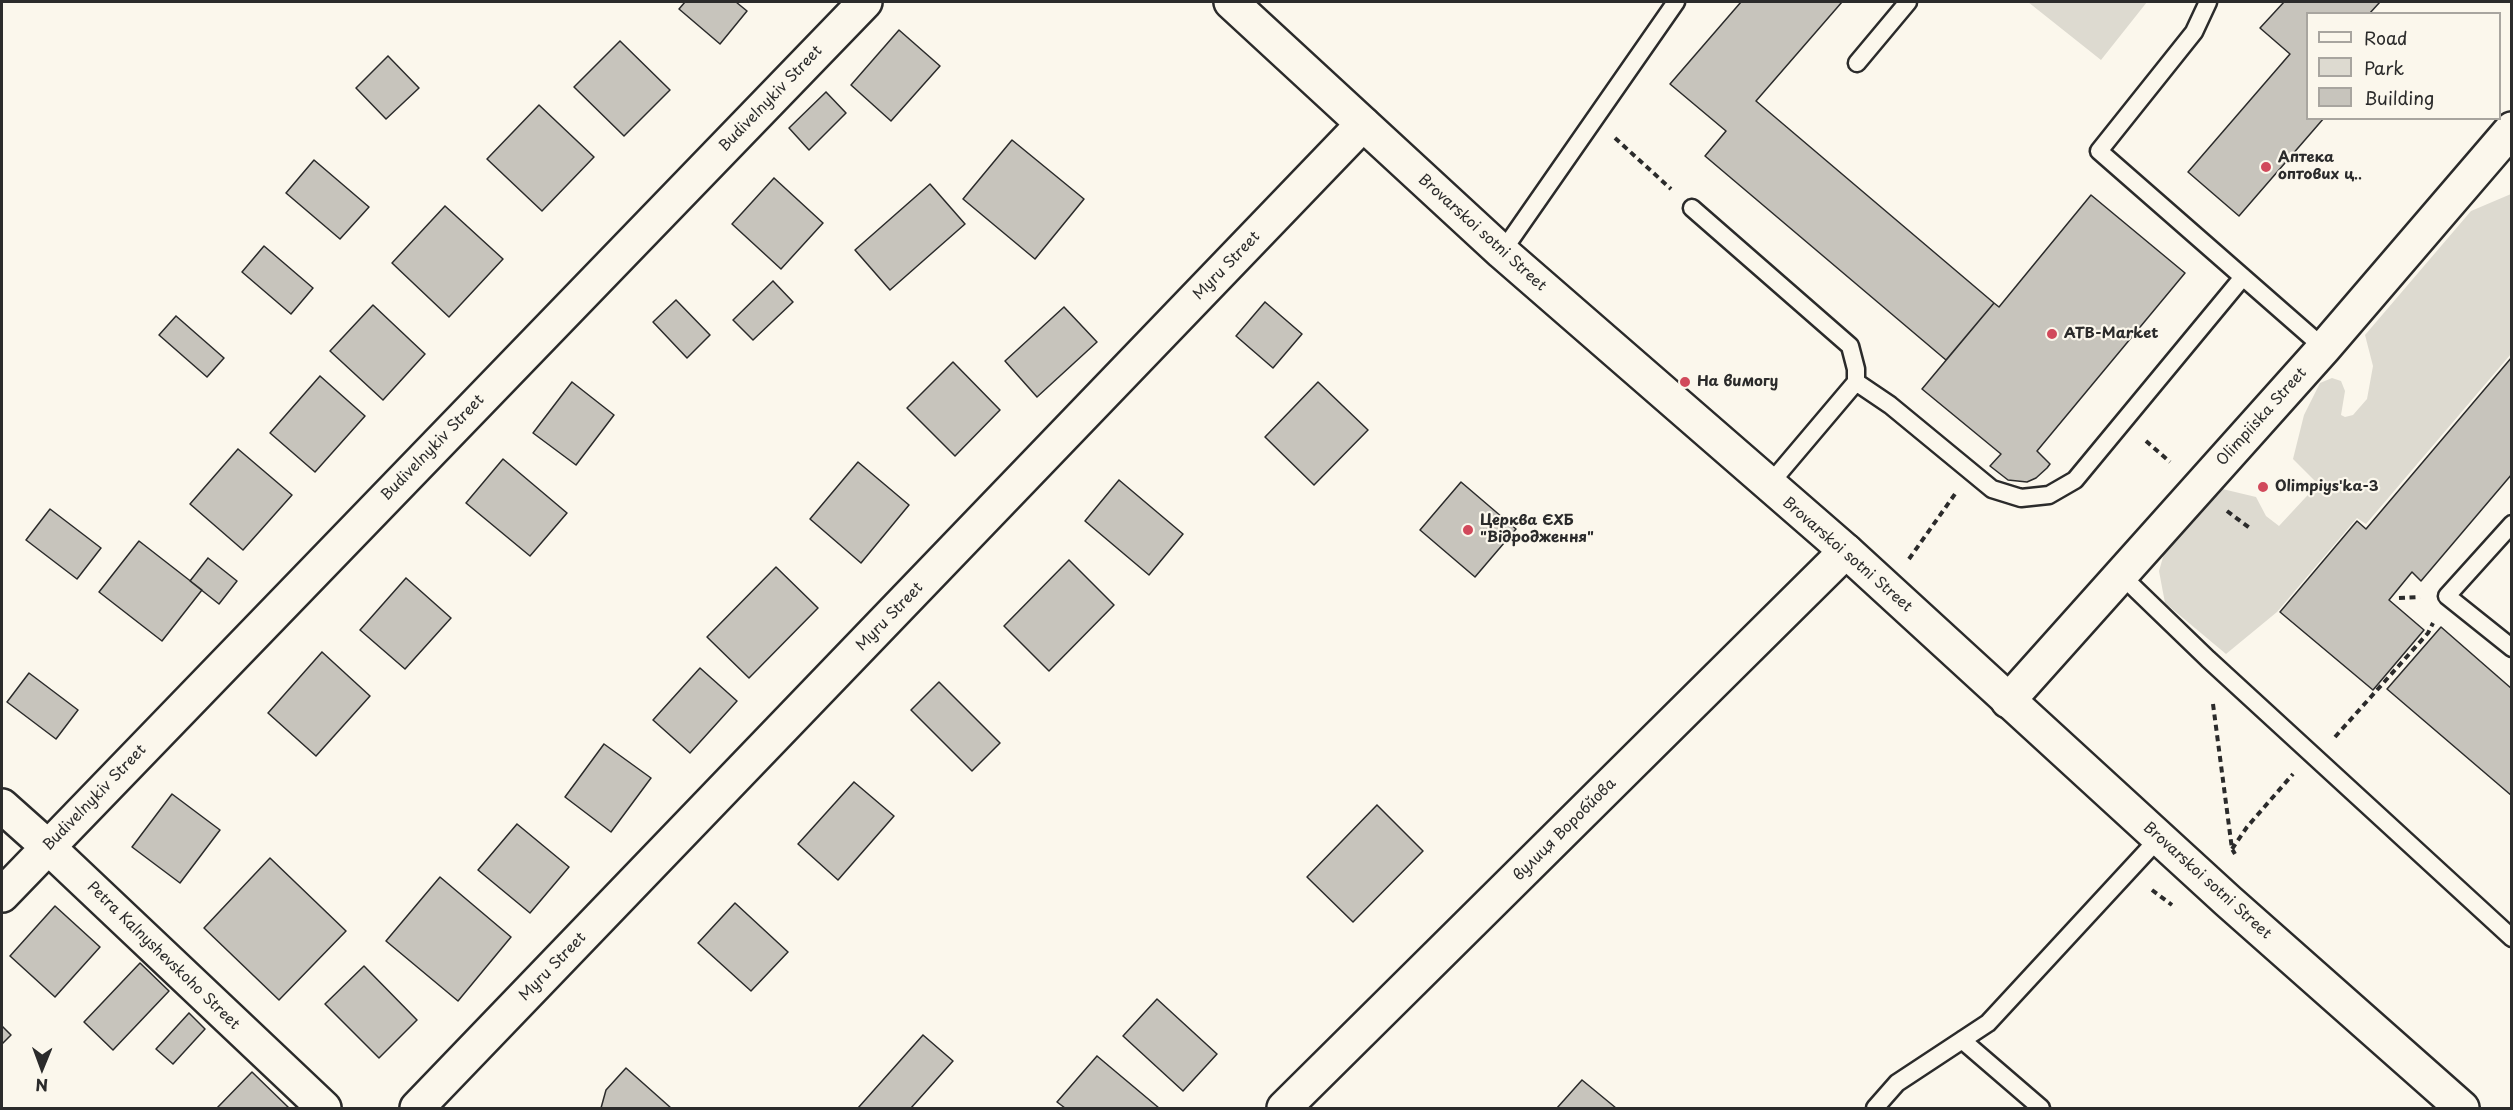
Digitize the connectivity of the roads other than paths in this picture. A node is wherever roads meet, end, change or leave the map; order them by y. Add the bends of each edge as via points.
1 (865, 2) edge
2 (1231, 2) edge
3 (1676, 2) edge
4 (1908, 2) edge
5 (2208, 2) edge
6 (1857, 63) dead end
7 (1363, 124) junction
8 (2511, 129) edge
9 (1692, 208) road end
10 (1502, 252) junction
11 (2243, 277) junction
12 (2324, 348) junction
13 (1856, 382) junction
14 (1768, 486) junction
15 (2511, 524) edge
16 (1846, 551) junction
17 (2121, 575) junction
18 (2511, 648) edge
19 (2008, 701) junction
20 (2, 806) edge
21 (2160, 837) junction
22 (48, 847) junction
23 (2, 895) edge
24 (2511, 938) edge
25 (1962, 1040) junction
26 (324, 1108) edge
27 (417, 1108) edge
28 (1284, 1108) edge
29 (1875, 1108) edge
30 (2041, 1108) edge
31 (2462, 1108) edge

1 - 22 street, Budivelnykiv Street
2 - 7 street, Brovarskoi sotni Street
3 - 10 lane
4 - 6 lane
5 - 11 lane via 2194,32 2099,151
7 - 10 street, Brovarskoi sotni Street
7 - 27 street, Myru Street
8 - 12 street, Olimpiiska Street
9 - 13 lane via 1850,346
10 - 14 street, Brovarskoi sotni Street
11 - 12 lane
11 - 13 lane via 2075,480 2049,495 2021,498 1992,489
12 - 17 street, Olimpiiska Street
13 - 14 lane
14 - 16 street, Brovarskoi sotni Street
15 - 18 lane via 2447,596
16 - 19 street, Brovarskoi sotni Street
16 - 28 street, вулиця Воробйова
17 - 19 street, Olimpiiska Street
17 - 24 lane
19 - 21 street, Brovarskoi sotni Street
20 - 22 street, Petra Kalnyshevskoho Street
21 - 25 lane via 1988,1023
21 - 31 street, Brovarskoi sotni Street
22 - 23 street, Budivelnykiv Street
22 - 26 street, Petra Kalnyshevskoho Street
25 - 29 lane via 1897,1083
25 - 30 lane

